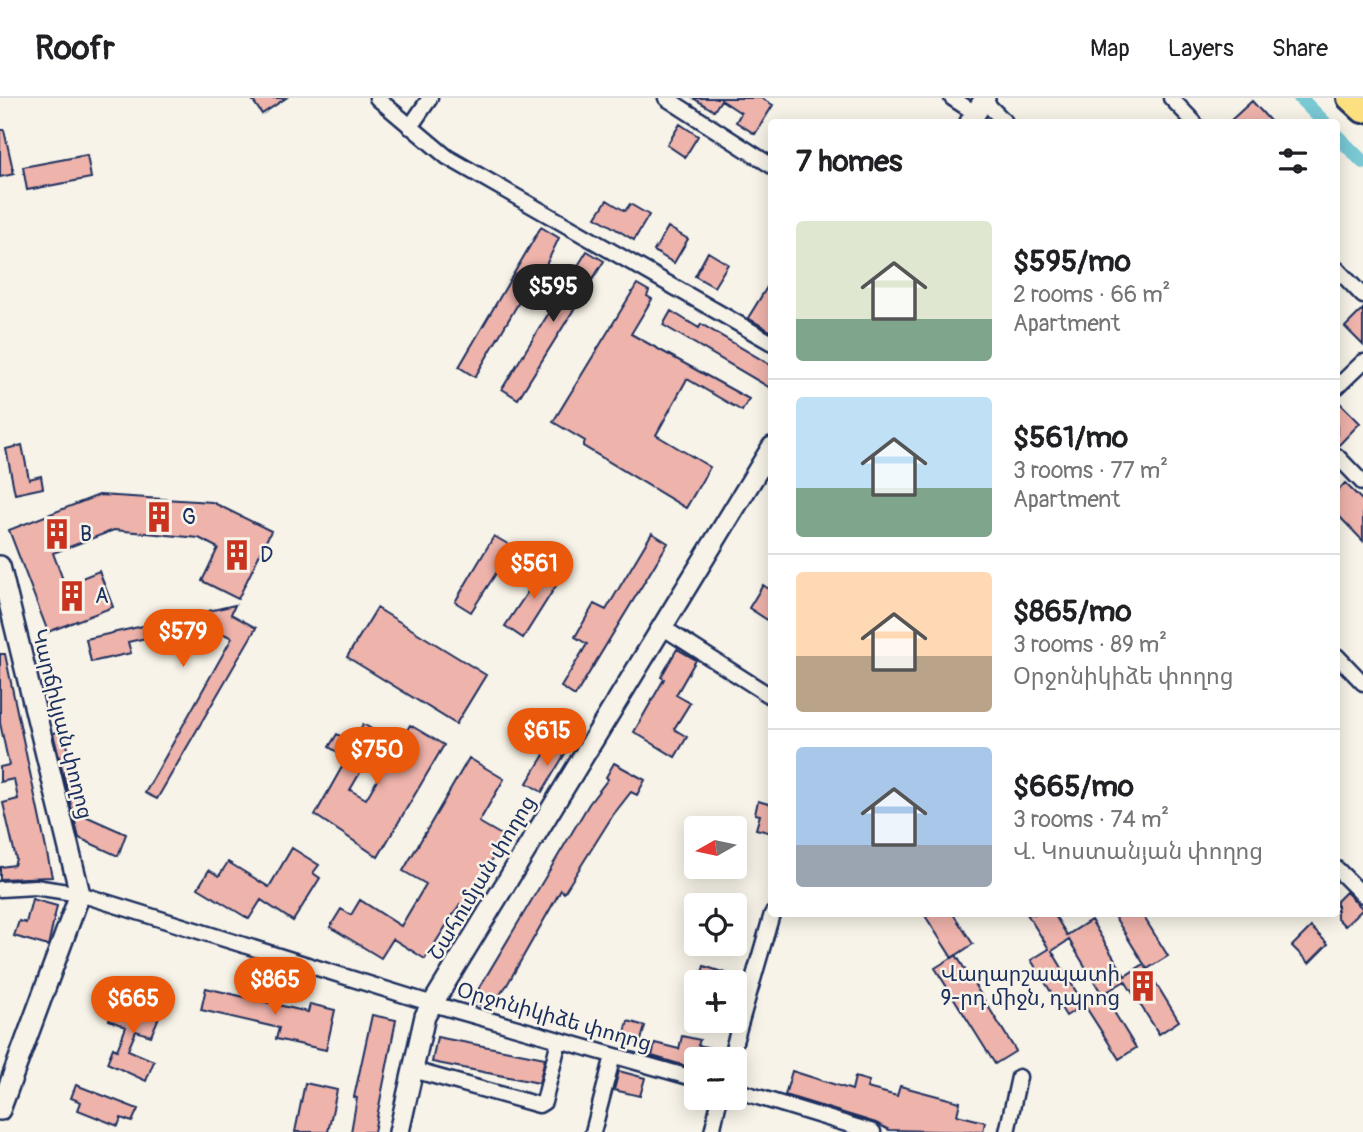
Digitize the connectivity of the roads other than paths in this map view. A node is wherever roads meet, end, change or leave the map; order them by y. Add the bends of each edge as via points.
1 (377, 98) edge
2 (429, 98) edge
3 (666, 98) edge
4 (951, 98) edge
5 (1171, 98) edge
6 (1350, 98) edge
7 (978, 108) edge
8 (1363, 110) edge
9 (999, 119) edge
10 (1191, 119) edge
11 (410, 127) junction
12 (768, 163) edge
13 (1340, 272) edge
14 (1363, 296) edge
15 (768, 341) edge
16 (1363, 362) edge
17 (1340, 384) edge
18 (768, 454) edge
19 (1340, 459) edge
20 (1363, 483) edge
21 (0, 566) edge
22 (662, 627) junction
23 (1340, 659) edge
24 (1363, 683) edge
25 (768, 694) edge
26 (1340, 872) edge
27 (0, 889) edge
28 (80, 894) junction
29 (1363, 895) edge
30 (771, 917) edge
31 (433, 1004) junction
32 (559, 1040) junction
33 (733, 1047) edge
34 (613, 1056) junction
35 (412, 1070) junction
36 (684, 1076) edge
37 (1019, 1077) dead end
38 (747, 1094) edge
39 (0, 1110) edge
40 (716, 1110) edge
41 (399, 1132) edge
42 (593, 1132) edge
43 (712, 1132) edge
44 (873, 1132) edge
45 (1007, 1132) edge

1 - 11 street
2 - 11 street
3 - 12 street
4 - 7 street
5 - 10 street
6 - 8 highway
7 - 9 street
11 - 15 street via 447,156
13 - 14 street
16 - 17 street
18 - 22 main road, Շահումյան փողոց
19 - 20 street
21 - 28 main road, Կարճիկյան փողոց
22 - 25 street
22 - 31 main road, Շահումյան փողոց
23 - 24 street
26 - 29 street
27 - 28 street, Օրջոնիկիձե փողոց via 35,887
28 - 31 street, Օրջոնիկիձե փողոց
28 - 39 main road
30 - 33 street
31 - 32 street, Օրջոնիկիձե փողոց
31 - 35 main road, Շահումյան փողոց via 425,1016
32 - 34 street, Օրջոնիկիձե փողոց
32 - 35 street via 540,1105
34 - 36 street, Օրջոնիկիձե փողոց
34 - 42 street
35 - 41 main road, Շահումյան փողոց
37 - 45 street
38 - 44 street
40 - 43 street

